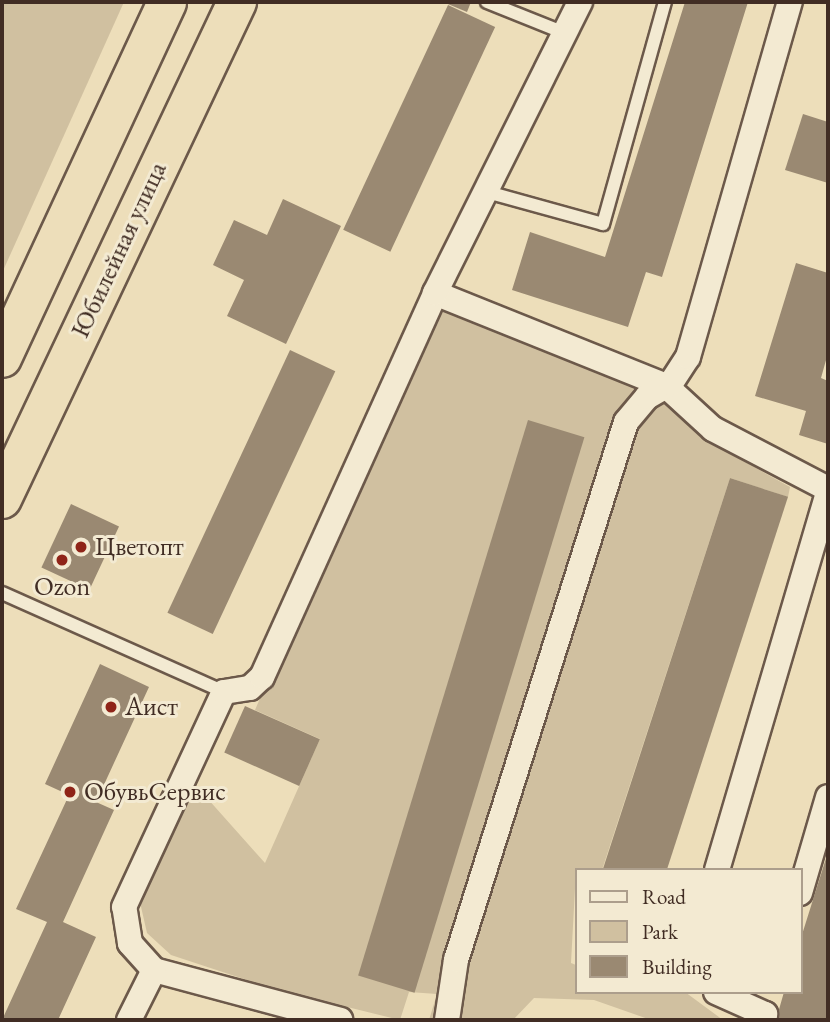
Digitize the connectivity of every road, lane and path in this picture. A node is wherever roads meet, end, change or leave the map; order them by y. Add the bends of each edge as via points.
1 (167, 2) edge
2 (237, 2) edge
3 (487, 2) edge
4 (580, 2) edge
5 (666, 2) edge
6 (790, 2) edge
7 (567, 34) junction
8 (486, 192) junction
9 (435, 293) junction
10 (2, 358) edge
11 (666, 386) junction
12 (828, 491) edge
13 (2, 499) edge
14 (2, 593) edge
15 (223, 692) junction
16 (828, 797) edge
17 (718, 868) edge
18 (802, 886) edge
19 (154, 970) junction
20 (722, 994) edge
21 (766, 1009) edge
22 (130, 1020) edge
23 (340, 1020) edge
24 (447, 1020) edge

1 - 10 highway
2 - 13 highway, Юбилейная улица
3 - 7 lane
4 - 7 street
5 - 8 lane via 603,223
6 - 11 street via 697,332 679,374
7 - 8 street
8 - 9 street
9 - 11 street
9 - 15 street via 262,677 250,688
11 - 12 street via 713,429
11 - 24 street via 648,397 626,422 456,960
12 - 17 street
14 - 15 lane
15 - 19 street via 124,907 130,943
16 - 18 street
19 - 22 street
19 - 23 street
20 - 21 street

